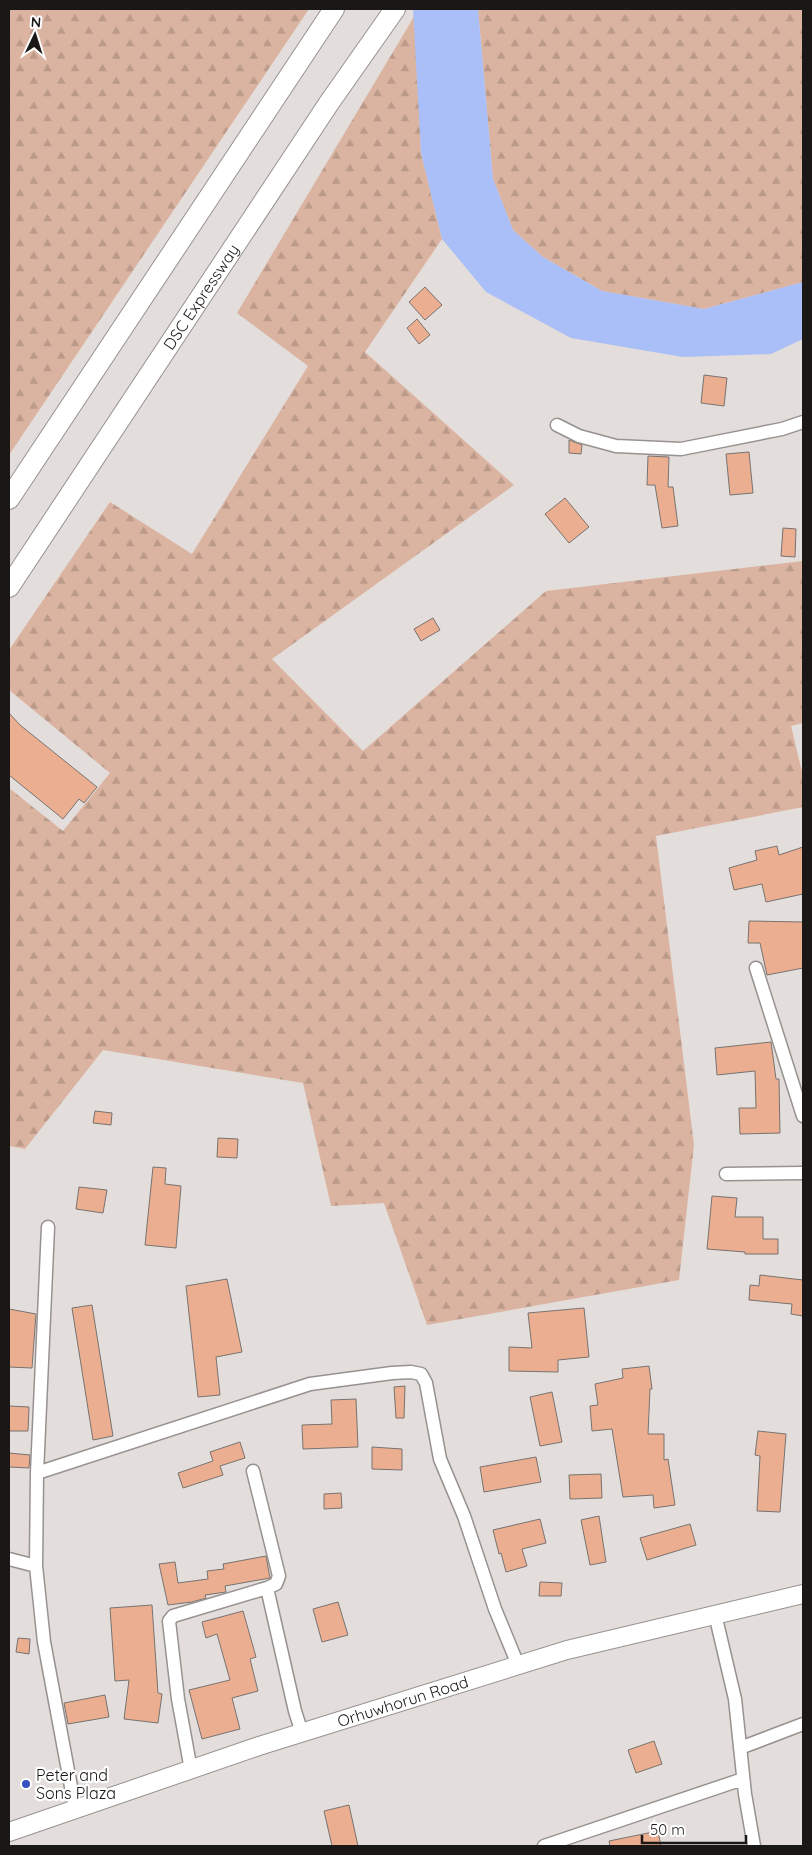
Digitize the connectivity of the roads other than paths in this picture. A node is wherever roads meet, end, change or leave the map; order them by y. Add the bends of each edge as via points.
1 (334, 9) edge
2 (391, 14) edge
3 (803, 422) edge
4 (557, 425) dead end
5 (9, 499) edge
6 (9, 587) edge
7 (756, 968) dead end
8 (803, 1116) edge
9 (803, 1173) edge
10 (726, 1174) dead end
11 (48, 1227) dead end
12 (253, 1471) dead end
13 (37, 1473) junction
14 (9, 1559) edge
15 (36, 1566) junction
16 (267, 1588) junction
17 (803, 1594) edge
18 (715, 1614) junction
19 (518, 1665) junction
20 (803, 1724) edge
21 (302, 1733) junction
22 (740, 1748) junction
23 (191, 1770) junction
24 (743, 1779) junction
25 (75, 1808) junction
26 (9, 1832) edge
27 (544, 1846) edge
28 (754, 1846) edge

1 - 5 main road
2 - 6 main road, DSC Expressway
3 - 4 street via 681,449 616,446 579,436
7 - 8 street
9 - 10 street
11 - 13 street
12 - 16 street via 279,1576 276,1584
13 - 15 street
13 - 19 street via 310,1384 392,1373 421,1374 426,1383 440,1459
14 - 15 street
15 - 25 street via 45,1652
16 - 21 street
16 - 23 street via 173,1616 169,1620 178,1699
17 - 18 street, Orhuwhorun Road
18 - 19 street, Orhuwhorun Road
18 - 22 street via 735,1699
19 - 21 street, Orhuwhorun Road
20 - 22 street
21 - 23 street, Orhuwhorun Road
22 - 24 street
23 - 25 street, Orhuwhorun Road
24 - 27 street
24 - 28 street
25 - 26 street, Orhuwhorun Road

